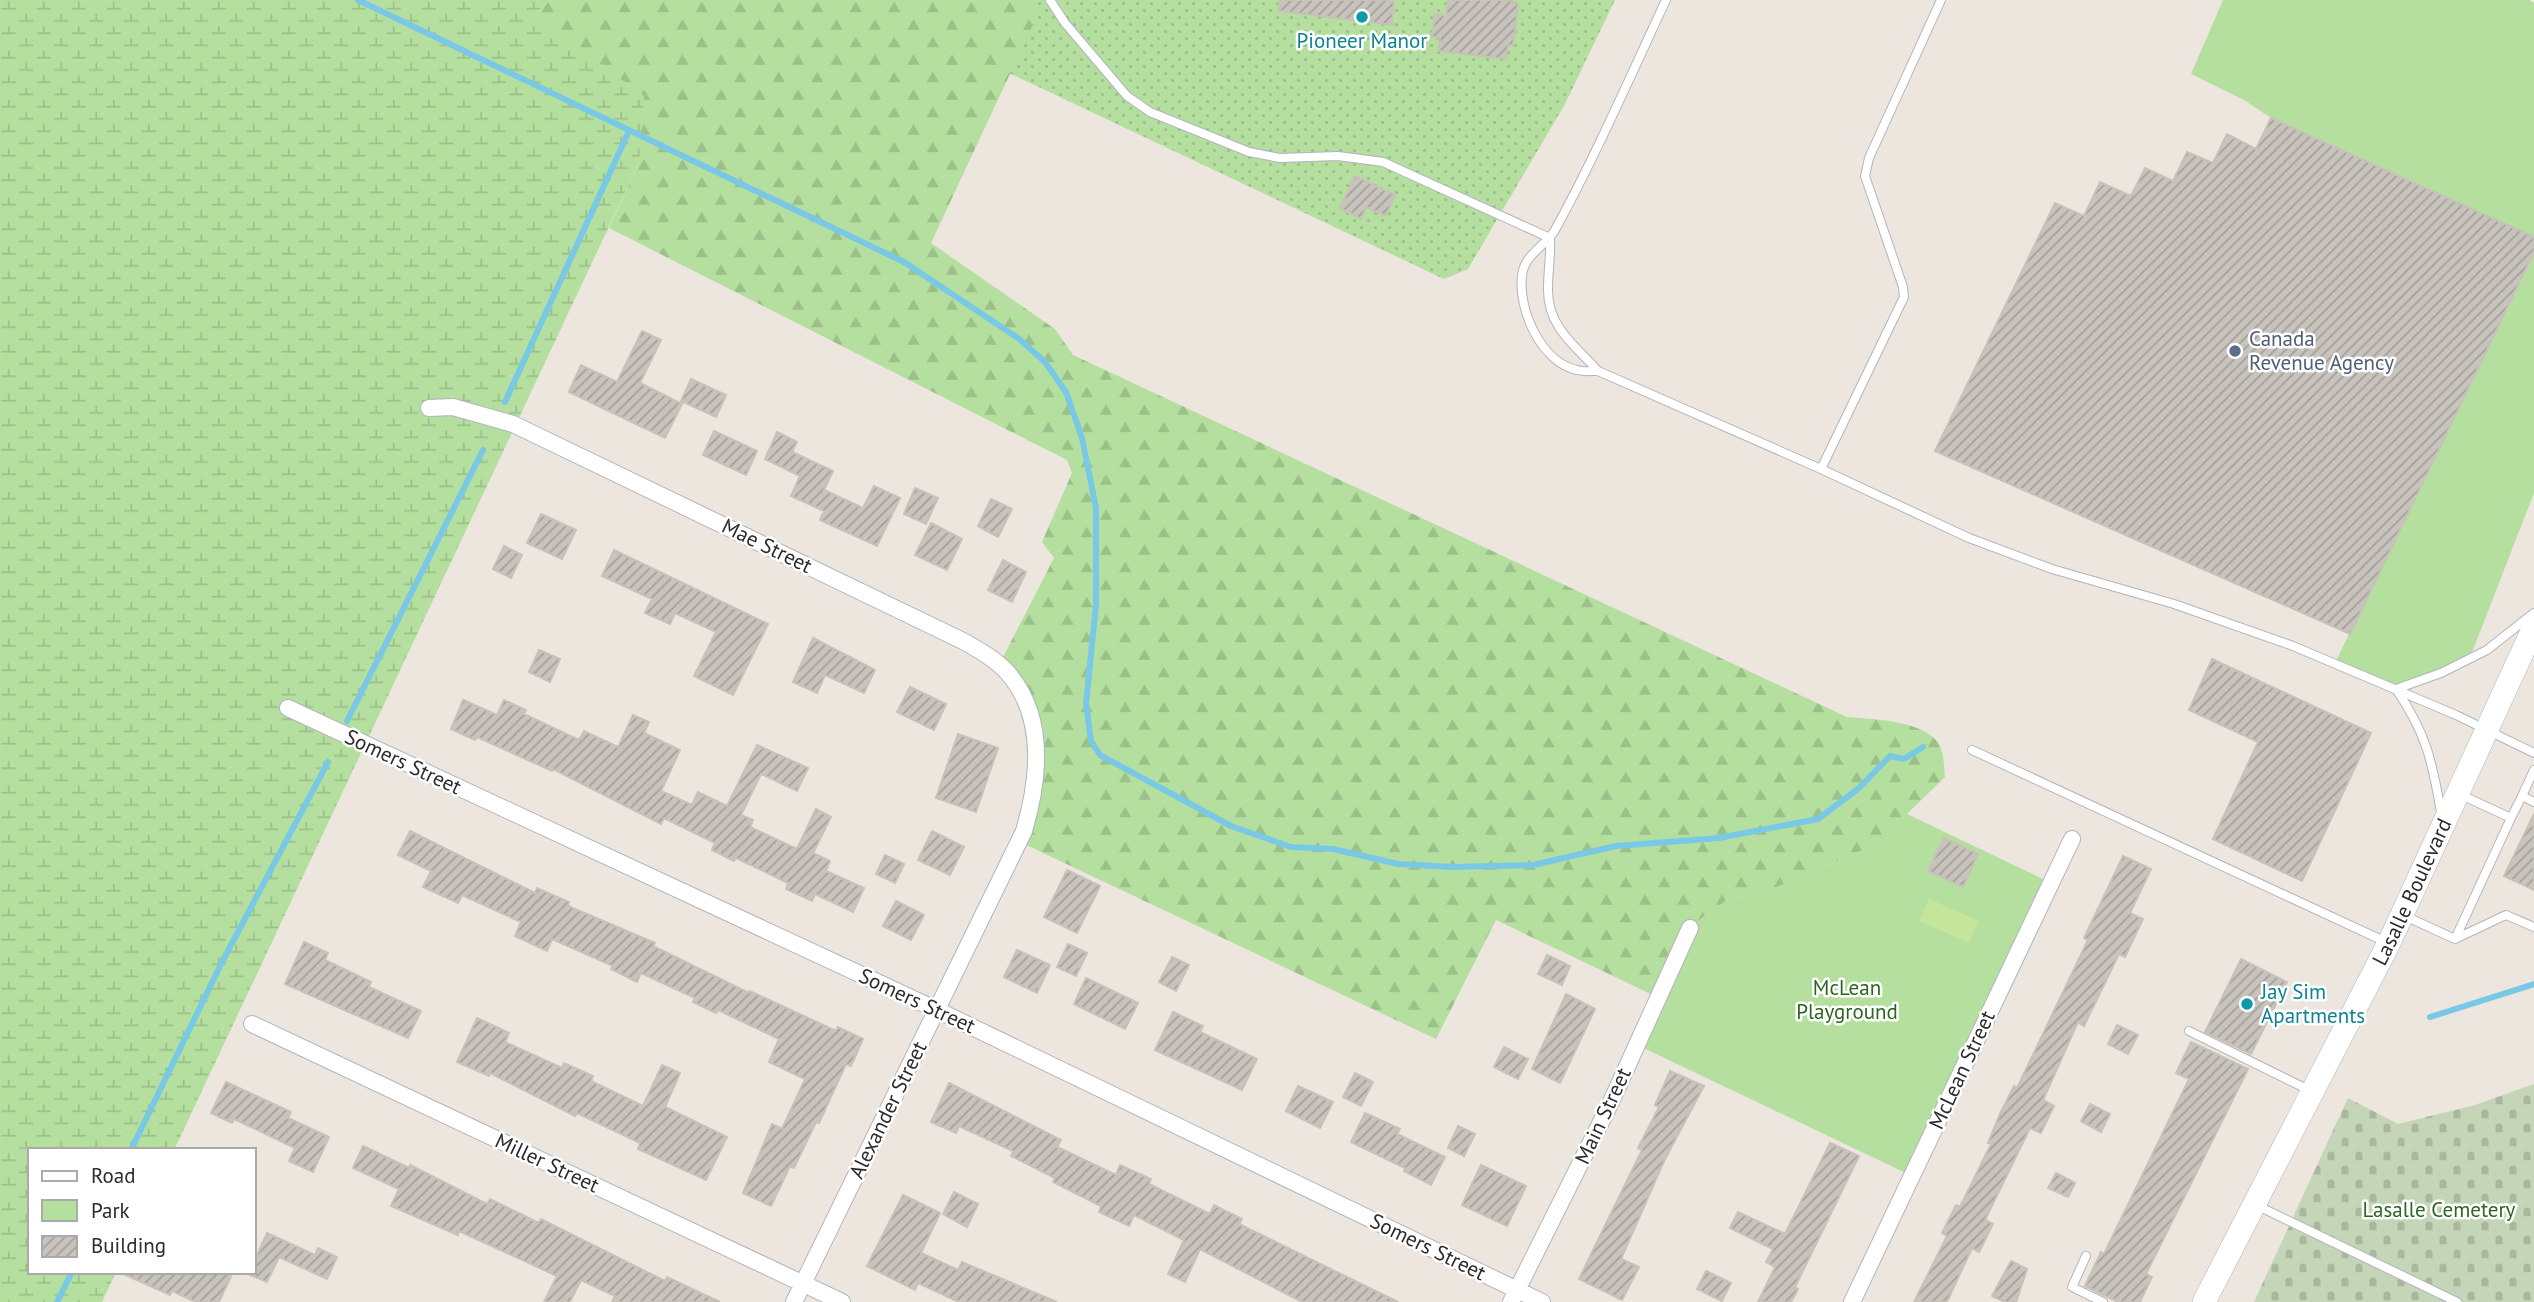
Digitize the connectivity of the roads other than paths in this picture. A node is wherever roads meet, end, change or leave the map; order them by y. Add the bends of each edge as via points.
1 (1050, 0) edge
2 (1666, 0) edge
3 (1941, 0) edge
4 (1550, 238) junction
5 (1598, 371) junction
6 (429, 408) dead end
7 (1821, 469) junction
8 (2534, 613) edge
9 (2532, 635) edge
10 (2396, 689) junction
11 (288, 708) dead end
12 (2487, 732) junction
13 (1972, 750) dead end
14 (2534, 753) edge
15 (1038, 761) joint
16 (2534, 770) edge
17 (2458, 793) junction
18 (2522, 796) junction
19 (2534, 802) edge
20 (2511, 818) junction
21 (2443, 823) junction
22 (2072, 839) dead end
23 (2402, 915) junction
24 (2534, 927) edge
25 (1690, 928) dead end
26 (2455, 939) junction
27 (2389, 943) junction
28 (937, 1010) junction
29 (252, 1024) dead end
30 (2189, 1031) dead end
31 (2311, 1091) junction
32 (2253, 1204) junction
33 (2086, 1256) dead end
34 (803, 1283) junction
35 (1514, 1296) edge
36 (794, 1302) edge
37 (842, 1302) edge
38 (1542, 1302) edge
39 (1852, 1302) edge
40 (2103, 1302) edge
41 (2204, 1302) edge
42 (2456, 1302) edge

1 - 4 lane via 1127,96 1150,112 1249,152 1280,158 1338,156 1383,162
2 - 4 lane
3 - 7 lane via 1865,176 1904,297
4 - 5 lane via 1552,315 1567,341
4 - 5 lane via 1531,254 1522,274 1527,315 1540,342 1559,360 1577,370
5 - 7 lane
6 - 15 street, Mae Street via 453,407 513,424 963,641 1008,673 1024,699
7 - 10 lane via 1969,538 2052,569 2186,608
8 - 10 lane via 2487,650
9 - 12 main road, Lasalle Boulevard
10 - 12 lane
10 - 21 lane via 2429,749
11 - 28 street, Somers Street
12 - 14 lane
12 - 17 main road, Lasalle Boulevard
13 - 27 lane
15 - 28 street, Alexander Street via 1024,831
16 - 18 lane
17 - 20 lane
17 - 21 main road, Lasalle Boulevard
18 - 19 lane
18 - 20 lane
20 - 26 lane
21 - 23 main road, Lasalle Boulevard
22 - 39 street, McLean Street
23 - 26 lane
23 - 27 main road, Lasalle Boulevard
24 - 26 lane via 2506,915
25 - 35 street, Main Street via 1610,1104
27 - 31 main road, Lasalle Boulevard
28 - 34 street, Alexander Street
28 - 35 street, Somers Street
29 - 34 street, Miller Street
30 - 31 lane
31 - 32 main road, Lasalle Boulevard
32 - 41 main road, Lasalle Boulevard
32 - 42 lane
33 - 40 lane via 2072,1287
34 - 36 street, Alexander Street
34 - 37 street, Miller Street
35 - 38 street, Somers Street

